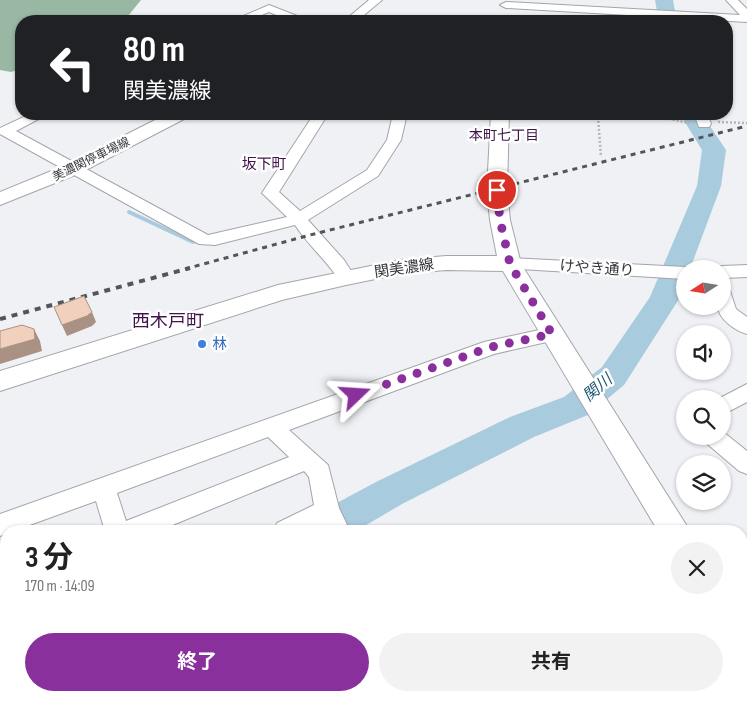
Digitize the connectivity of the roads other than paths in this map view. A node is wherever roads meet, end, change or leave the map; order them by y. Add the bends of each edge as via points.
1 (376, 0) edge
2 (732, 0) edge
3 (602, 5) edge
4 (506, 6) edge
5 (252, 15) edge
6 (286, 15) edge
7 (357, 15) edge
8 (661, 15) edge
9 (733, 18) edge
10 (747, 18) edge
11 (28, 120) edge
12 (168, 120) edge
13 (317, 120) edge
14 (399, 120) edge
15 (500, 120) edge
16 (73, 169) junction
17 (0, 199) edge
18 (300, 219) junction
19 (510, 264) junction
20 (747, 271) edge
21 (676, 272) edge
22 (731, 272) edge
23 (346, 277) junction
24 (731, 315) edge
25 (747, 327) edge
26 (552, 334) junction
27 (0, 381) edge
28 (747, 392) edge
29 (731, 402) edge
30 (270, 426) junction
31 (724, 445) edge
32 (306, 460) junction
33 (747, 463) edge
34 (104, 487) junction
35 (333, 521) edge
36 (0, 525) edge
37 (115, 525) edge
38 (146, 525) edge
39 (314, 525) edge
40 (671, 525) edge

1 - 7 street
2 - 10 street
3 - 4 street
3 - 8 street
5 - 6 street via 269,8
9 - 10 street
11 - 16 street via 5,131
12 - 16 main road, 美濃関停車場線
13 - 18 street via 270,193
14 - 18 street via 394,140 372,173
15 - 19 main road via 497,190
16 - 17 main road, 美濃関停車場線
16 - 18 street via 204,240
18 - 23 street
19 - 21 street, けやき通り
19 - 23 main road, 関美濃線 via 446,263
19 - 26 main road
20 - 22 street
23 - 27 main road, 関美濃線 via 278,293
24 - 25 street
26 - 30 street via 491,347
26 - 40 main road
28 - 29 street
30 - 32 street
30 - 34 street
31 - 33 street
32 - 35 street via 320,472
32 - 38 street
34 - 36 street
34 - 37 street
35 - 39 street

